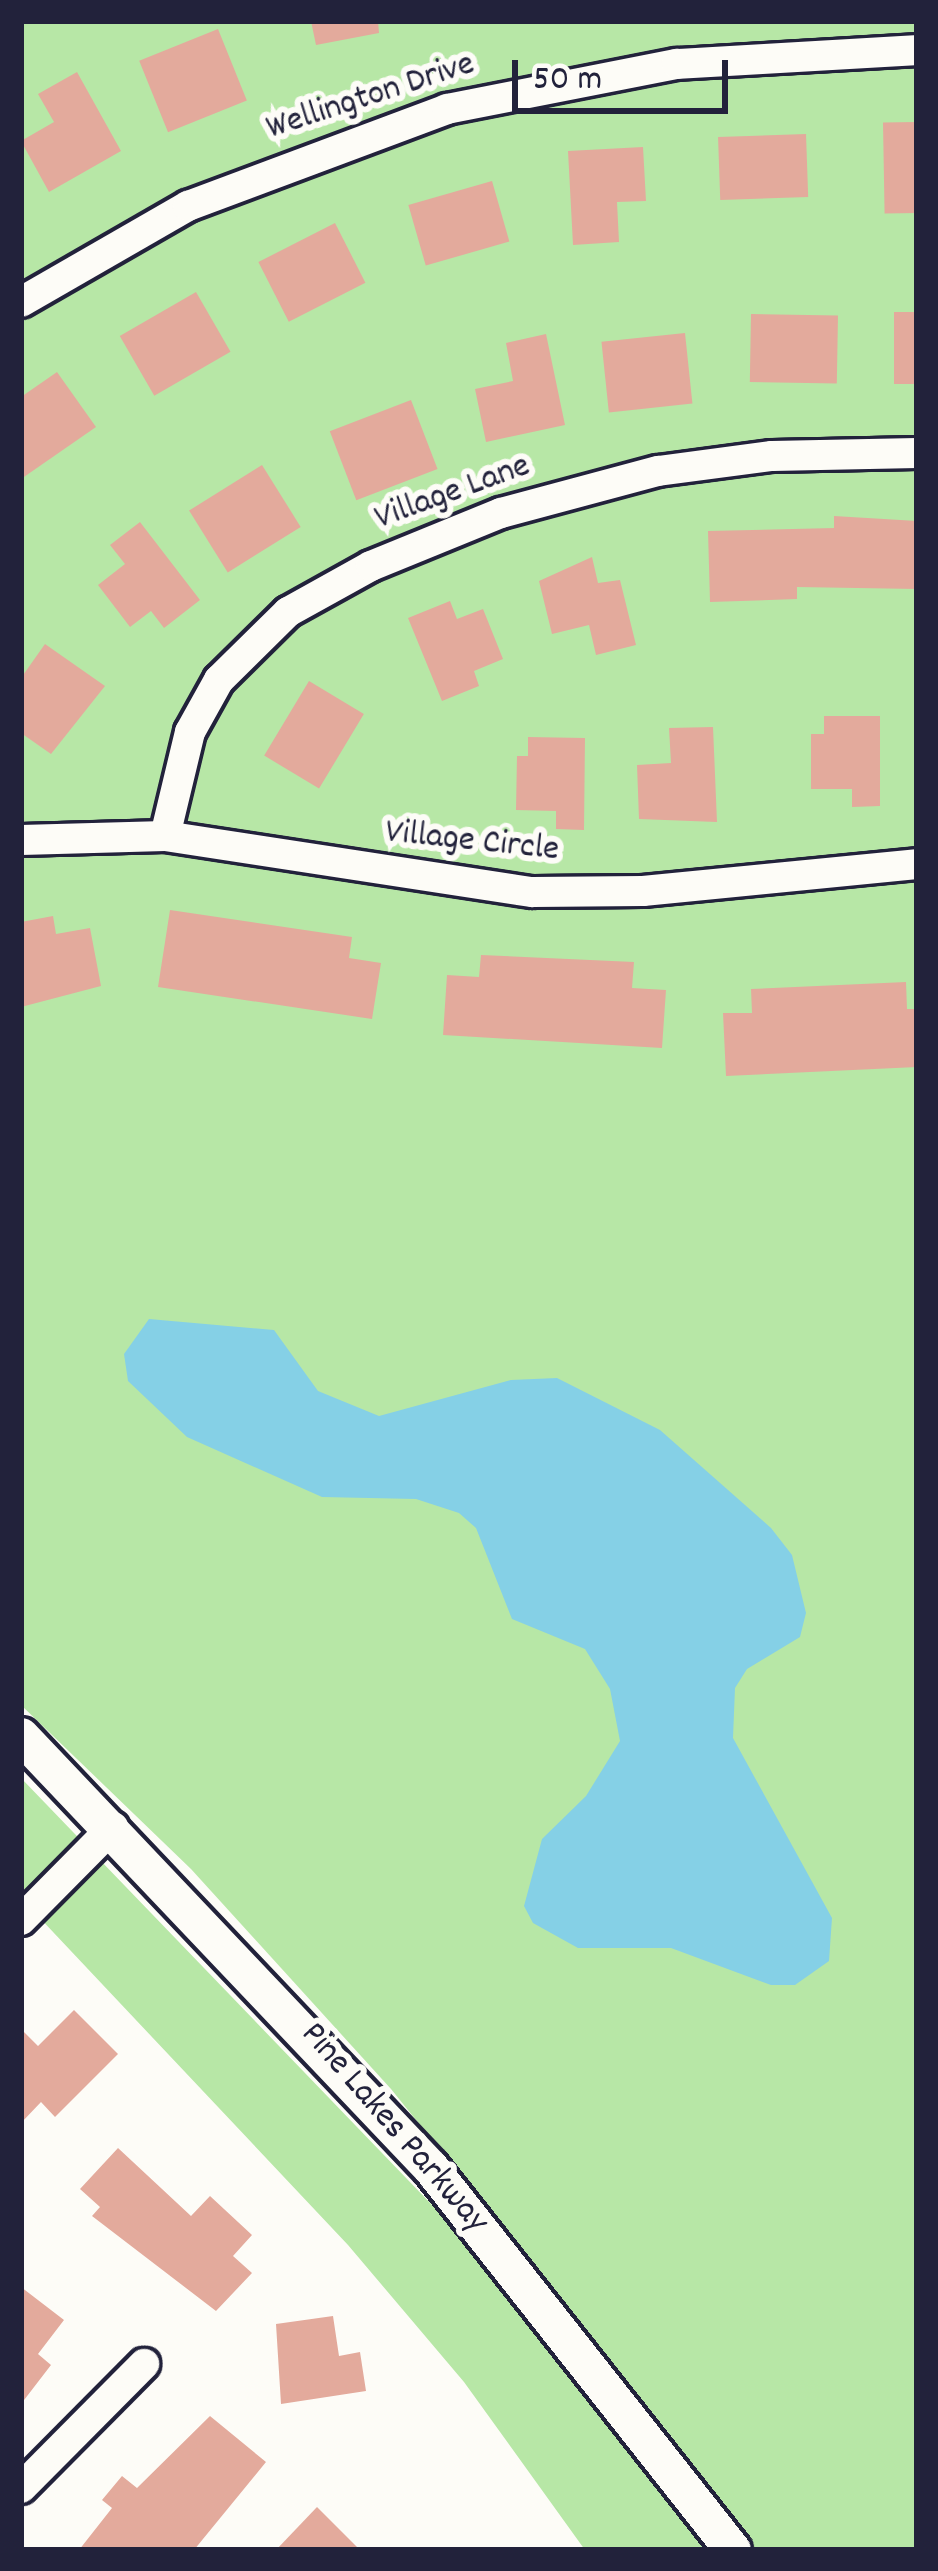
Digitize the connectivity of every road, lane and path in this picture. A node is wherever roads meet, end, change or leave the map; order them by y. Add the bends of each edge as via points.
1 (917, 50) edge
2 (21, 302) edge
3 (917, 453) edge
4 (165, 836) junction
5 (21, 840) edge
6 (917, 864) edge
7 (21, 1736) edge
8 (113, 1827) junction
9 (21, 1919) edge
10 (144, 2364) dead end
11 (21, 2488) edge
12 (733, 2550) edge

1 - 2 street, Wellington Drive via 677,64 448,109 326,147 188,206
3 - 4 street, Village Lane via 772,456 658,471 501,513 328,588 269,626 207,698
4 - 5 street, Village Circle
4 - 6 street, Village Circle via 533,892 681,888
7 - 8 street, Pine Lakes Parkway
8 - 9 street
8 - 12 street, Pine Lakes Parkway via 445,2184
10 - 11 street

